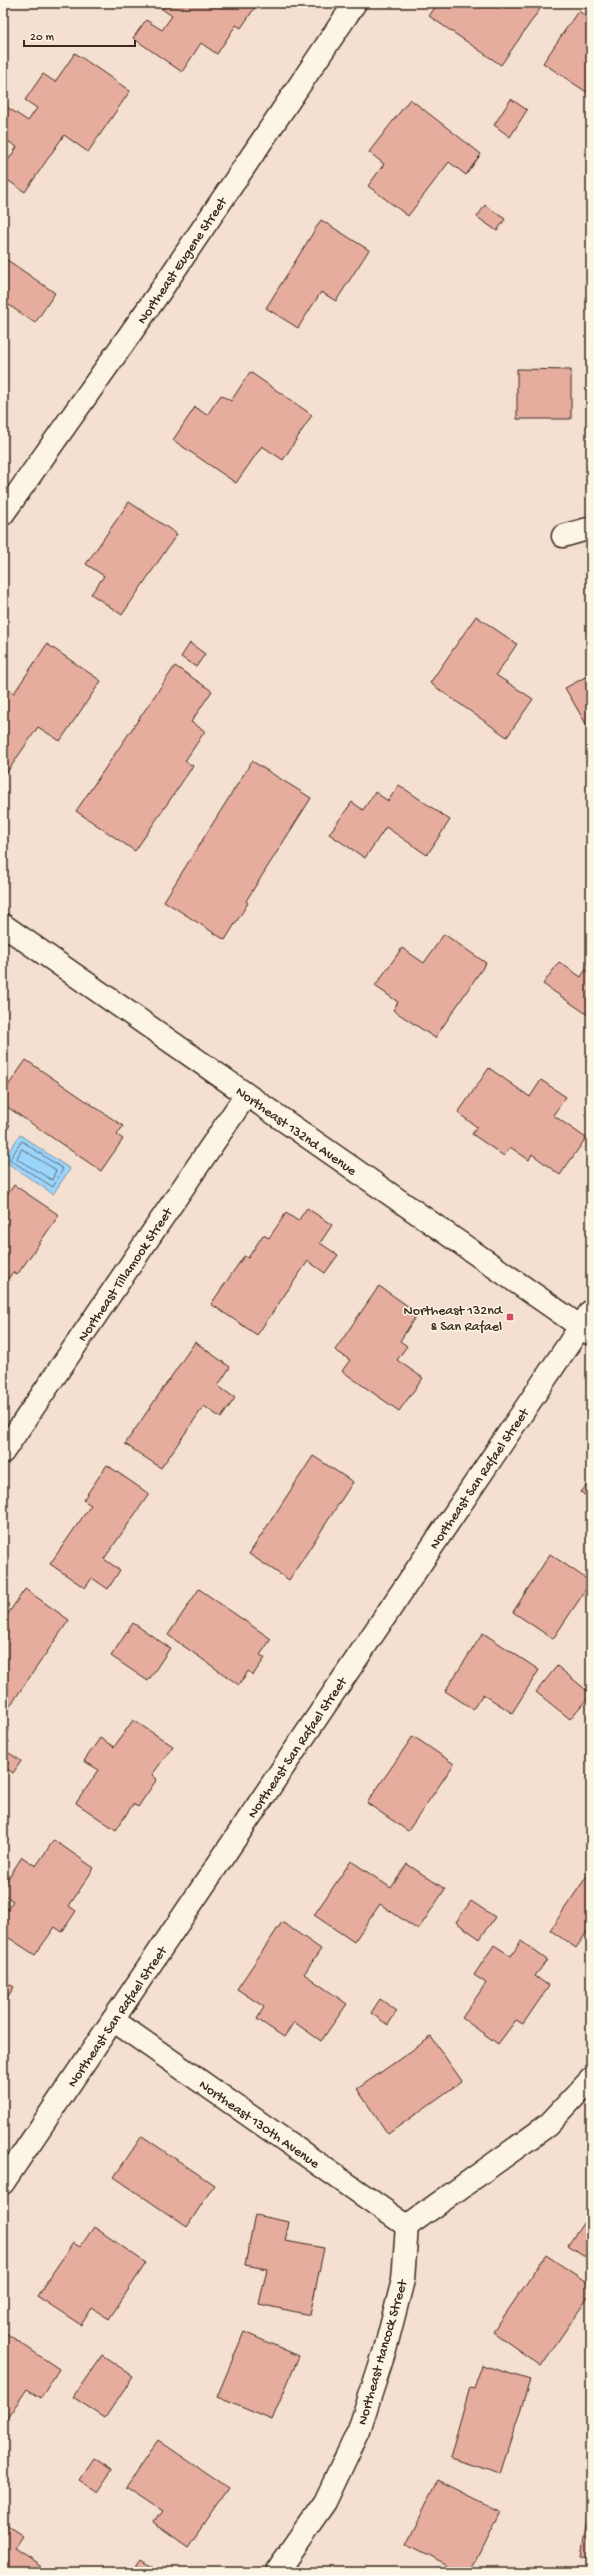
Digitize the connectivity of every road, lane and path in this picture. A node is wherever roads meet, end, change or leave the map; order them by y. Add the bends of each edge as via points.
1 (355, 3) edge
2 (3, 514) edge
3 (591, 528) edge
4 (563, 536) dead end
5 (3, 925) edge
6 (246, 1095) junction
7 (588, 1324) edge
8 (3, 1452) edge
9 (113, 2020) junction
10 (591, 2079) edge
11 (3, 2184) edge
12 (407, 2226) junction
13 (276, 2572) edge

1 - 2 street, Northeast Eugene Street via 159,293
3 - 4 street
5 - 6 street, Northeast 132nd Avenue
6 - 7 street, Northeast 132nd Avenue
6 - 8 street, Northeast Tillamook Street
7 - 9 street, Northeast San Rafael Street
9 - 11 street, Northeast San Rafael Street
9 - 12 street, Northeast 130th Avenue
10 - 12 street via 548,2125
12 - 13 street, Northeast Hancock Street via 403,2280 359,2430 326,2502

